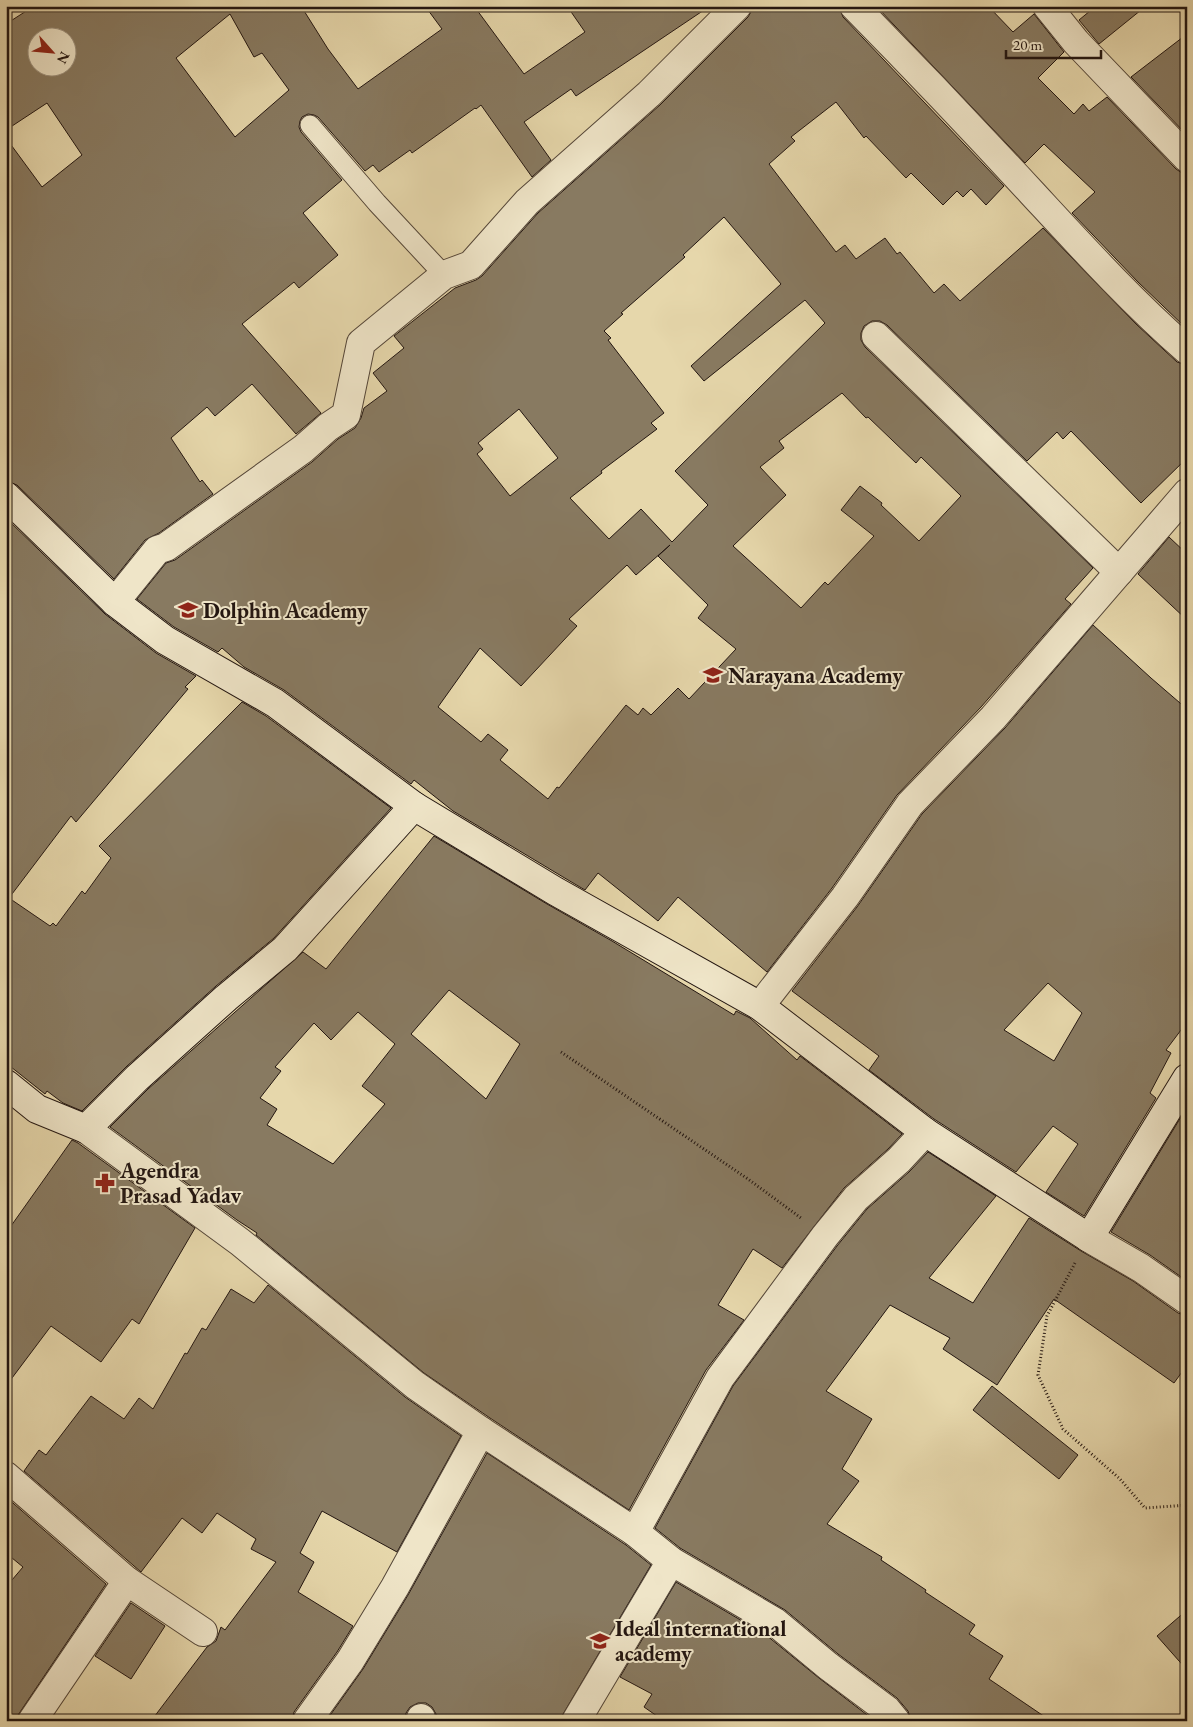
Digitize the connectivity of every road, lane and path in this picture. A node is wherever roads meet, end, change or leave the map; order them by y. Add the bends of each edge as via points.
1 (737, 6) edge
2 (854, 6) edge
3 (1047, 6) edge
4 (310, 125) dead end
5 (1187, 158) edge
6 (444, 275) junction
7 (876, 336) dead end
8 (1187, 350) edge
9 (1187, 493) edge
10 (6, 496) edge
11 (1119, 572) junction
12 (115, 602) junction
13 (414, 806) junction
14 (760, 1006) junction
15 (561, 1052) dead end
16 (1187, 1078) edge
17 (6, 1084) edge
18 (86, 1129) junction
19 (925, 1132) junction
20 (825, 1236) junction
21 (1089, 1238) junction
22 (1187, 1300) edge
23 (481, 1431) junction
24 (6, 1476) edge
25 (1187, 1505) edge
26 (635, 1532) junction
27 (671, 1561) junction
28 (128, 1581) junction
29 (203, 1632) dead end
30 (887, 1717) edge
31 (32, 1721) edge
32 (307, 1721) edge
33 (576, 1721) edge

1 - 6 street via 649,94 527,202 471,265
2 - 8 street via 1108,274
3 - 5 street via 1076,42
4 - 6 lane
6 - 12 street via 361,343 346,415 166,547 157,550
7 - 11 street
9 - 11 street
10 - 12 street
11 - 14 street via 993,718 910,804 846,897
12 - 13 street via 165,640 275,703
13 - 14 street via 554,891
13 - 18 street via 285,949 144,1072
14 - 19 street
15 - 20 path via 748,1179
16 - 21 street
17 - 18 street via 37,1109
18 - 23 street via 240,1242 415,1385
19 - 20 street via 856,1198
19 - 21 street
20 - 26 street via 720,1378
21 - 22 street
21 - 25 path via 1047,1316 1038,1375 1063,1428 1120,1479 1145,1508
23 - 26 street
23 - 32 street via 395,1587 350,1661
24 - 28 street
26 - 27 street
27 - 30 street via 776,1622
27 - 33 street
28 - 29 street
28 - 31 street

